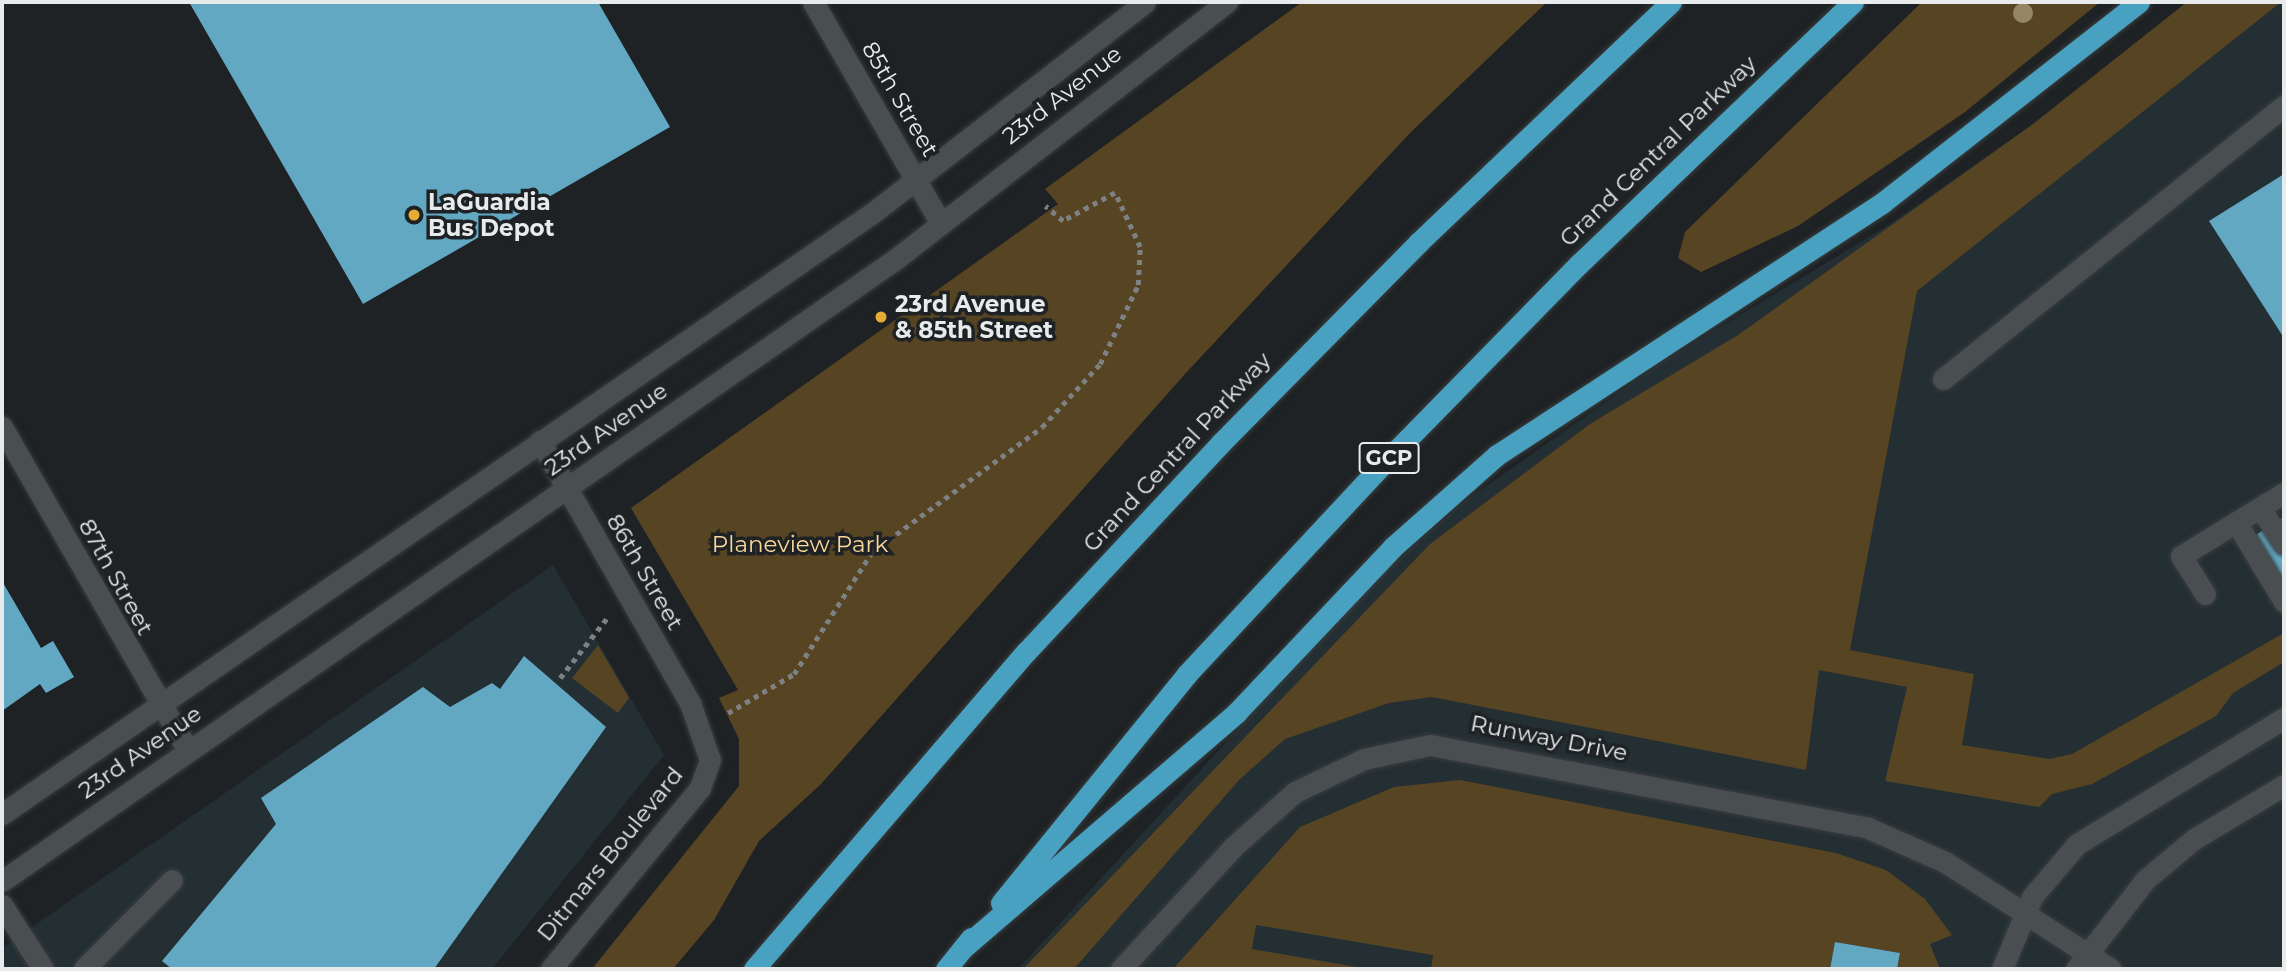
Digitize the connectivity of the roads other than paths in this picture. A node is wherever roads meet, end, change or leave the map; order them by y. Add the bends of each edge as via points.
1 (813, 2) edge
2 (1145, 2) edge
3 (1227, 2) edge
4 (1671, 2) edge
5 (1853, 2) edge
6 (2139, 2) edge
7 (2284, 106) edge
8 (916, 179) junction
9 (941, 223) junction
10 (1943, 379) dead end
11 (2, 427) edge
12 (540, 441) junction
13 (567, 489) junction
14 (2284, 493) edge
15 (2260, 508) junction
16 (2236, 522) junction
17 (2284, 544) edge
18 (2205, 594) dead end
19 (2284, 602) edge
20 (159, 704) junction
21 (2284, 718) edge
22 (704, 730) joint
23 (188, 750) junction
24 (2284, 785) edge
25 (2, 814) edge
26 (172, 880) dead end
27 (2, 881) edge
28 (2, 905) edge
29 (2024, 913) junction
30 (963, 948) junction
31 (2080, 961) edge
32 (43, 969) edge
33 (84, 969) edge
34 (551, 969) edge
35 (754, 969) edge
36 (946, 969) edge
37 (1121, 969) edge
38 (2002, 969) edge
39 (2111, 969) edge

1 - 8 street, 85th Street
2 - 8 street, 23rd Avenue
3 - 9 street, 23rd Avenue
4 - 35 highway, Grand Central Parkway via 1428,233 1221,443 1027,651
5 - 30 highway, Grand Central Parkway / GCP via 1579,264 1382,465 1187,674
6 - 30 highway via 1882,202 1497,454 1383,556 1237,712
7 - 10 street
8 - 9 street, 85th Street
8 - 12 street, 23rd Avenue
9 - 13 street, 23rd Avenue
11 - 20 street, 87th Street
12 - 13 street, 86th Street
12 - 20 street, 23rd Avenue
13 - 22 street, 86th Street
13 - 23 street, 23rd Avenue
14 - 15 street
15 - 16 street
15 - 17 street
16 - 18 street via 2181,556
16 - 19 street
20 - 23 street, 87th Street
20 - 25 street, 23rd Avenue
21 - 29 street via 2077,844
22 - 34 street, Ditmars Boulevard via 710,760 700,788
23 - 27 street, 23rd Avenue
24 - 31 street via 2169,859
26 - 33 street
28 - 32 street
29 - 31 street, Runway Drive
29 - 37 street, Runway Drive via 1918,846 1868,828 1430,745 1364,759 1294,792 1233,846
29 - 38 street
30 - 36 highway, Grand Central Parkway / GCP
31 - 39 street, Runway Drive

